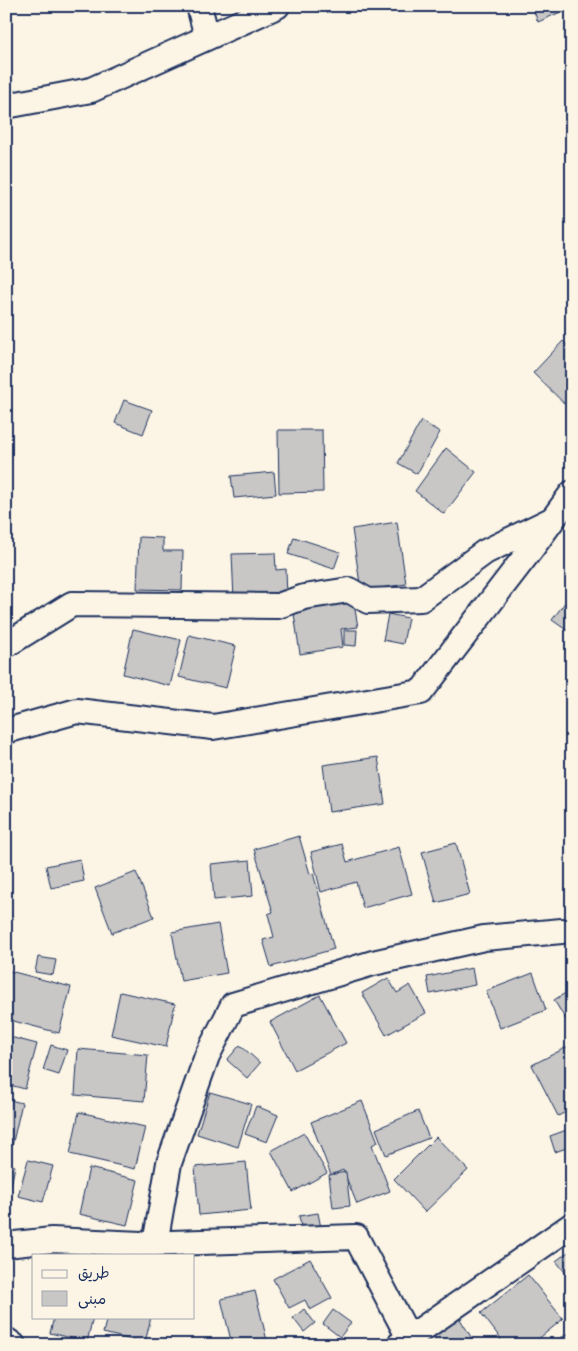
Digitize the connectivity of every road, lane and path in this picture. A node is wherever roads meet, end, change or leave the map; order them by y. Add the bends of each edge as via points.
1 (199, 6) edge
2 (277, 6) edge
3 (207, 38) junction
4 (6, 106) edge
5 (572, 493) edge
6 (553, 519) junction
7 (6, 645) edge
8 (6, 731) edge
9 (562, 931) dead end
10 (572, 1225) edge
11 (6, 1244) edge
12 (155, 1244) junction
13 (6, 1340) edge
14 (404, 1341) edge
15 (13, 1345) edge

1 - 3 street
2 - 3 street
3 - 4 street via 91,90
5 - 6 street
6 - 7 street via 485,552 421,599 368,601 349,590 304,597 278,606 72,604
6 - 8 street via 421,692 212,727 77,711
9 - 12 street via 484,938 373,963 233,1005 207,1056 170,1162
10 - 14 street
11 - 12 street via 52,1240
12 - 14 street via 356,1237
13 - 15 street

